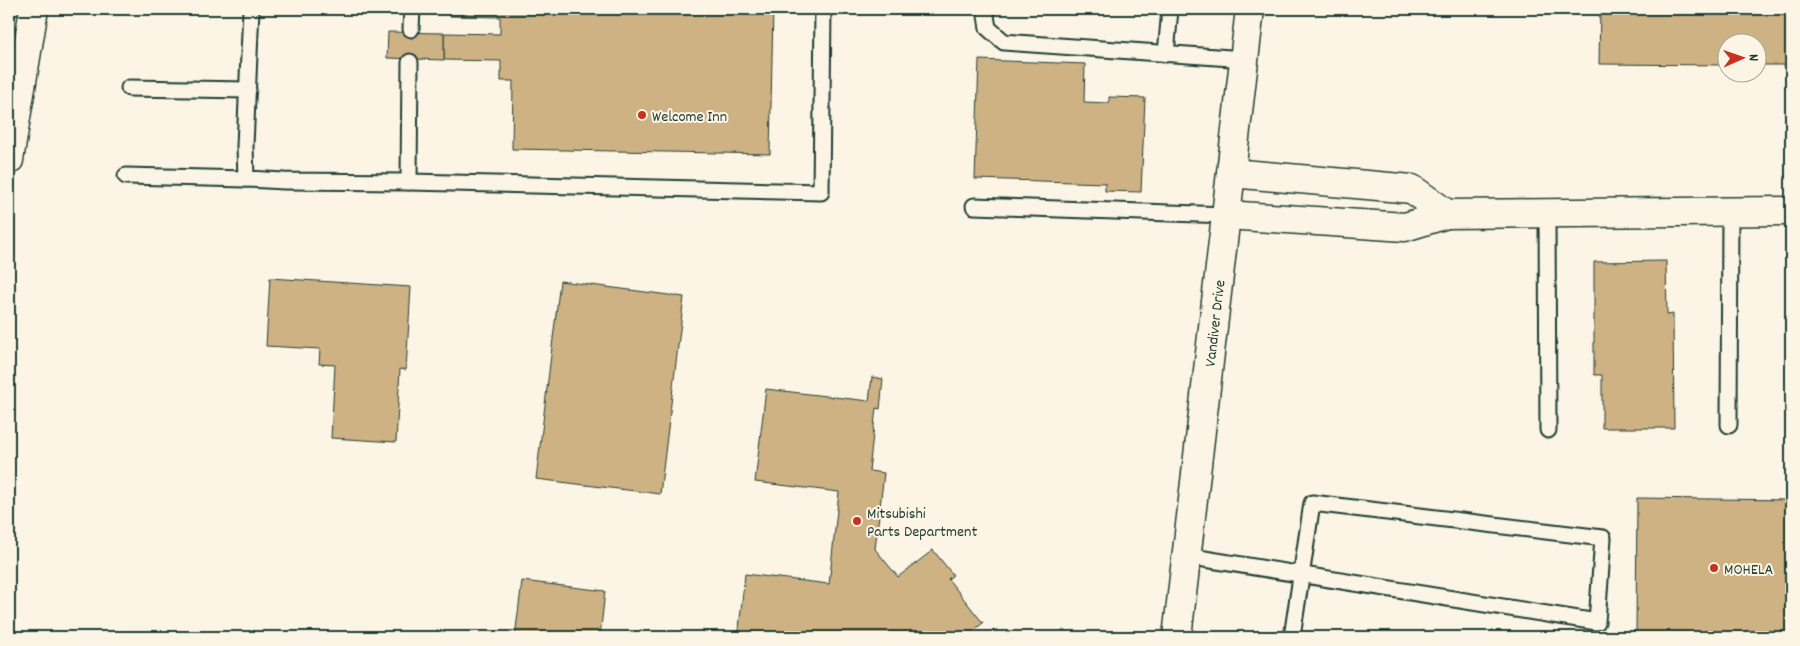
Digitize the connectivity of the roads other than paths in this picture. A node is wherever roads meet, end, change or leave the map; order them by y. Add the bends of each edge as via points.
1 (34, 9) edge
2 (251, 9) edge
3 (412, 9) edge
4 (823, 9) edge
5 (985, 9) edge
6 (1170, 9) edge
7 (1250, 9) edge
8 (411, 28) dead end
9 (1166, 54) junction
10 (1245, 59) junction
11 (410, 62) dead end
12 (129, 88) dead end
13 (248, 90) junction
14 (9, 160) edge
15 (1231, 173) junction
16 (126, 176) dead end
17 (246, 179) junction
18 (409, 182) junction
19 (974, 206) dead end
20 (1791, 211) edge
21 (1730, 212) junction
22 (1226, 214) junction
23 (1446, 214) junction
24 (1547, 214) junction
25 (1729, 425) dead end
26 (1548, 430) dead end
27 (1186, 556) junction
28 (1302, 575) junction
29 (1596, 630) edge
30 (1177, 637) edge
31 (1292, 637) edge

1 - 14 main road
2 - 13 lane
3 - 8 lane
4 - 18 lane via 821,192
5 - 9 lane via 988,28 1004,42
6 - 9 lane
7 - 10 main road, Vandiver Drive
9 - 10 lane
10 - 15 main road, Vandiver Drive
11 - 18 lane
12 - 13 lane
13 - 17 lane
15 - 22 main road, Vandiver Drive
15 - 23 main road via 1412,189
16 - 17 lane
17 - 18 lane
19 - 22 lane
20 - 21 main road
21 - 24 main road
21 - 25 lane
22 - 23 main road via 1405,227
22 - 27 main road, Vandiver Drive
23 - 24 main road
24 - 26 lane
27 - 28 lane
27 - 30 main road, Vandiver Drive
28 - 29 lane
28 - 29 lane via 1312,503 1603,538
28 - 31 lane

